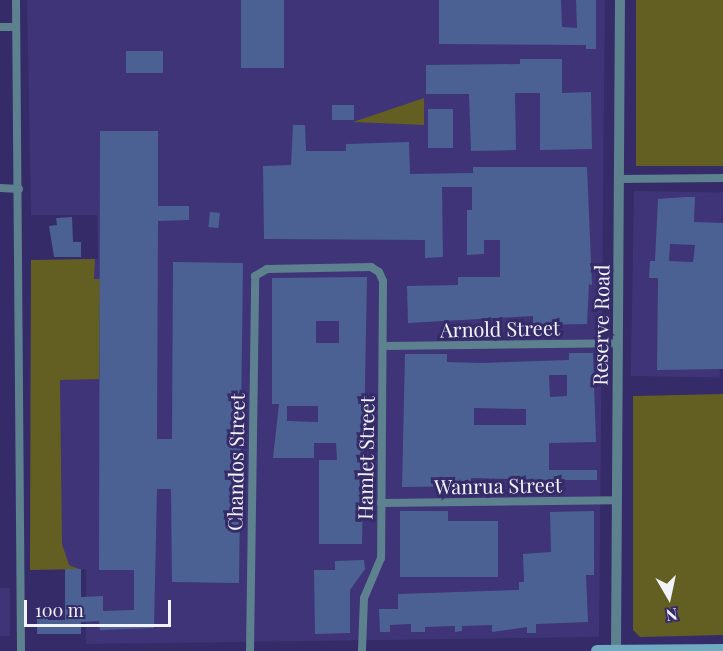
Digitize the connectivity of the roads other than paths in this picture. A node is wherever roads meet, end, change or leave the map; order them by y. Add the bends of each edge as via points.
1 (16, 0) edge
2 (620, 0) edge
3 (0, 27) edge
4 (16, 27) junction
5 (723, 178) edge
6 (619, 179) junction
7 (0, 186) edge
8 (19, 186) junction
9 (371, 267) joint
10 (617, 343) junction
11 (383, 346) junction
12 (616, 500) junction
13 (381, 503) junction
14 (715, 650) edge
15 (21, 651) edge
16 (250, 651) edge
17 (362, 651) edge
18 (597, 651) edge
19 (616, 651) edge
20 (687, 651) edge

1 - 4 street
2 - 6 street, Reserve Road
3 - 4 street
4 - 8 street
5 - 6 street
6 - 10 street, Reserve Road
7 - 8 street
8 - 15 street
9 - 11 street, Hamlet Street via 383,278
9 - 16 street, Chandos Street via 267,269 257,274
10 - 11 street, Arnold Street
10 - 12 street, Reserve Road
11 - 13 street, Hamlet Street
12 - 13 street, Wanrua Street
12 - 19 street, Reserve Road
13 - 17 street, Hamlet Street via 381,563 364,598
14 - 20 main road
18 - 19 main road
19 - 20 main road

